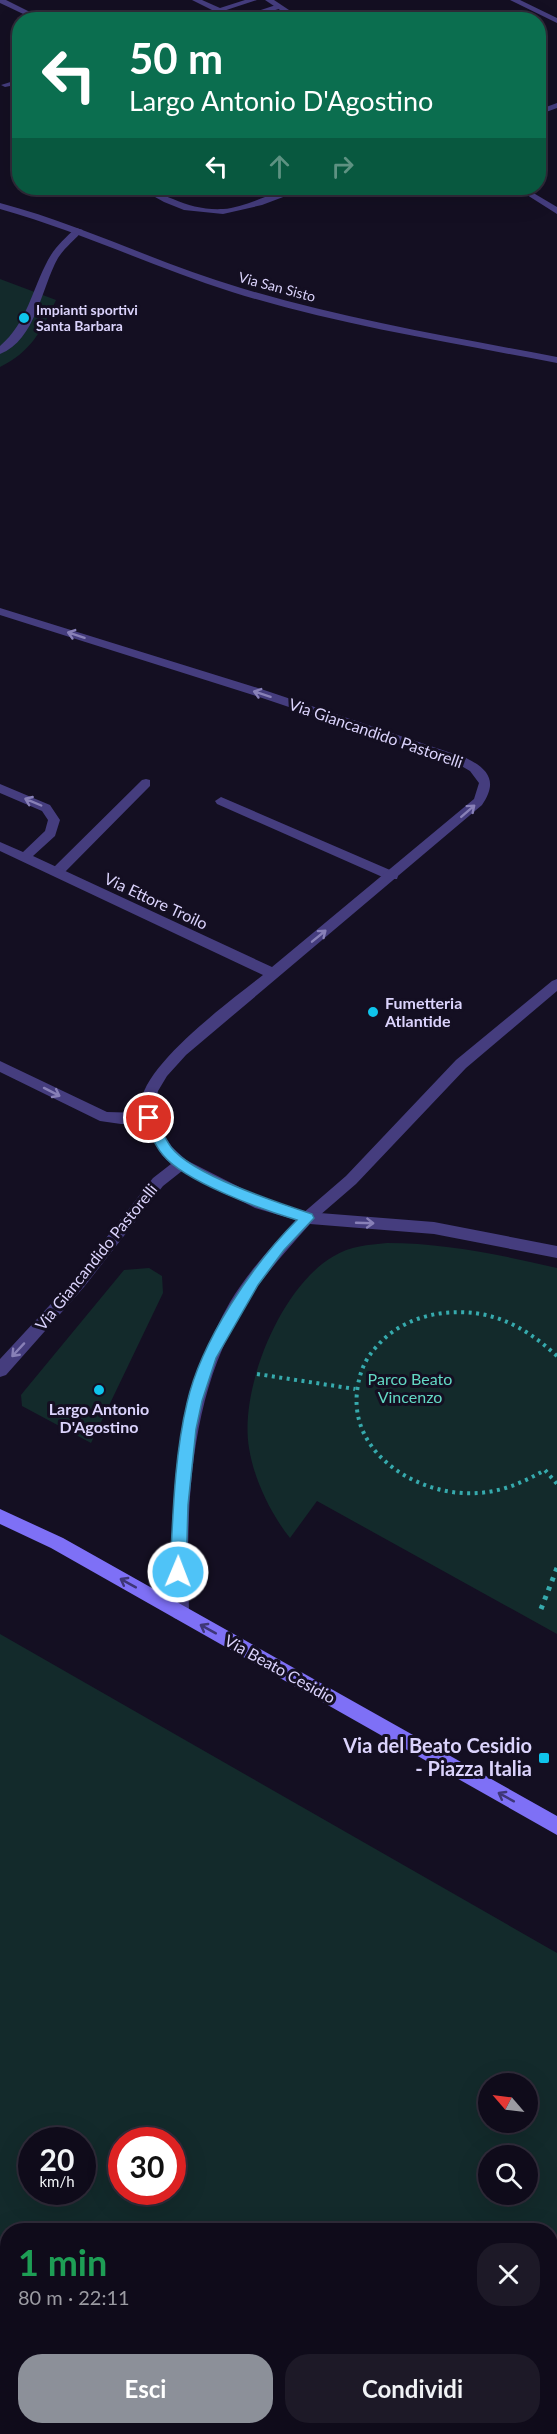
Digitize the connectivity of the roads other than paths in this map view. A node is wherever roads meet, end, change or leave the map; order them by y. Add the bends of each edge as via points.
1 (0, 0) edge
2 (196, 0) edge
3 (254, 0) edge
4 (269, 0) edge
5 (514, 0) edge
6 (279, 6) junction
7 (219, 10) junction
8 (26, 12) edge
9 (212, 12) edge
10 (259, 12) edge
11 (288, 12) edge
12 (539, 12) edge
13 (12, 83) edge
14 (5, 85) dead end
15 (159, 195) edge
16 (283, 195) edge
17 (531, 195) edge
18 (0, 206) edge
19 (557, 211) edge
20 (79, 230) junction
21 (0, 351) edge
22 (557, 360) edge
23 (0, 611) edge
24 (146, 783) dead end
25 (0, 788) edge
26 (220, 801) dead end
27 (0, 846) edge
28 (25, 857) junction
29 (57, 872) junction
30 (392, 876) junction
31 (274, 974) junction
32 (557, 984) edge
33 (0, 1066) edge
34 (149, 1118) junction
35 (181, 1164) junction
36 (307, 1218) junction
37 (557, 1252) edge
38 (0, 1370) edge
39 (0, 1517) edge
40 (180, 1612) junction
41 (557, 1826) edge

1 - 8 street
2 - 7 street
3 - 7 street
4 - 6 street
5 - 12 street
6 - 10 street
6 - 11 street
7 - 9 street
13 - 14 street
15 - 16 street via 197,211 223,214
17 - 19 street
18 - 20 street, Via San Sisto
20 - 21 street via 56,250 19,334
20 - 22 street, Via San Sisto via 179,270 264,298
30 -> 23 street, Via Giancandido Pastorelli via 482,797 485,779 477,769 257,692
24 - 29 street
28 -> 25 street via 51,833 54,820 46,808
26 - 30 street
27 - 28 street, Via Ettore Troilo
28 - 29 street, Via Ettore Troilo
29 - 31 street, Via Ettore Troilo
31 -> 30 street, Via Giancandido Pastorelli
31 - 34 street, Via Giancandido Pastorelli via 170,1062 148,1099
32 - 36 street via 461,1064 351,1180
33 -> 34 street via 105,1117
34 - 35 street via 166,1151
35 - 36 street via 260,1204
35 -> 38 street, Via Giancandido Pastorelli via 158,1182 79,1283
36 -> 37 street via 434,1228
36 - 40 street via 279,1246 242,1299 209,1357 194,1401 179,1526
40 -> 39 main road, Via Beato Cesidio
41 -> 40 main road, Via Beato Cesidio

